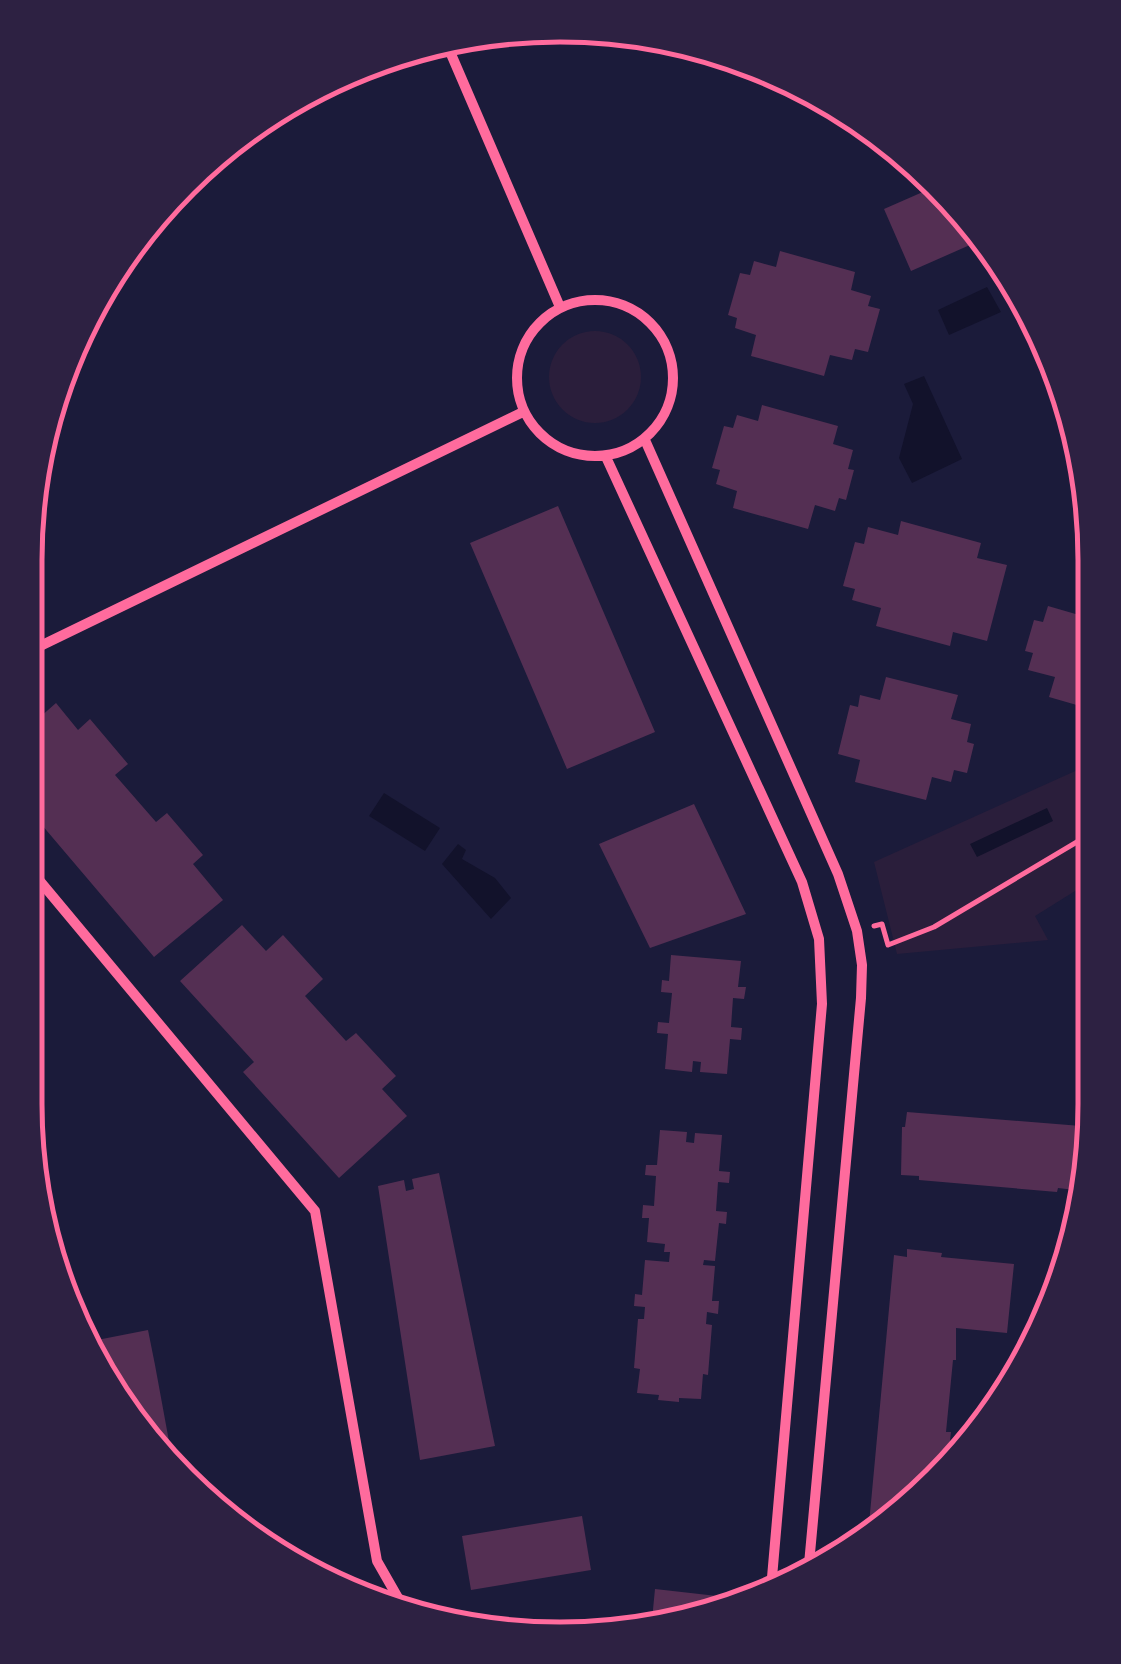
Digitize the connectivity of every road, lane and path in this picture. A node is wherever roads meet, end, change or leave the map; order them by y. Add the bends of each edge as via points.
1 (451, 54) edge
2 (560, 307) junction
3 (523, 412) junction
4 (645, 440) junction
5 (606, 456) junction
6 (43, 645) edge
7 (1078, 841) edge
8 (43, 885) edge
9 (857, 931) junction
10 (810, 1557) edge
11 (772, 1576) edge
12 (396, 1595) edge

1 - 2 street
2 - 3 street via 536,325 520,352 516,382
2 - 4 street via 595,299 629,307 657,329 672,362 673,390 664,417
3 - 5 street via 543,438 573,454
3 - 6 street
4 - 5 street
4 - 9 street via 838,874
5 - 11 street via 796,868 819,939 822,1004
7 - 9 path via 934,927 888,945 882,924
8 - 12 street via 314,1211 377,1562
9 - 10 street via 862,998

